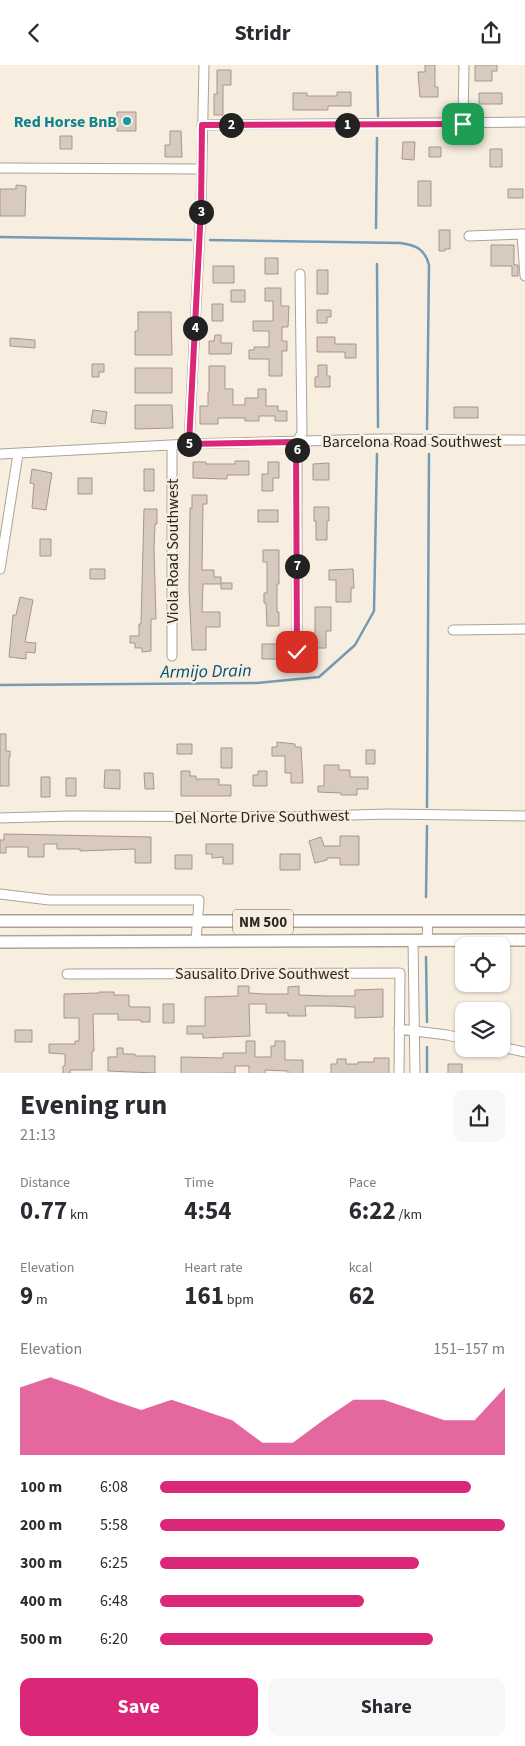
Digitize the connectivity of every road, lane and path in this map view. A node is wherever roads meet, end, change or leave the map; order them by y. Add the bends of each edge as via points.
1 (204, 65) edge
2 (464, 65) edge
3 (525, 122) edge
4 (463, 124) junction
5 (202, 125) junction
6 (0, 168) edge
7 (202, 169) junction
8 (524, 234) edge
9 (469, 236) dead end
10 (300, 273) dead end
11 (525, 276) edge
12 (525, 440) edge
13 (296, 442) junction
14 (189, 444) junction
15 (172, 445) junction
16 (0, 454) edge
17 (18, 454) junction
18 (0, 569) edge
19 (453, 629) dead end
20 (525, 629) edge
21 (297, 652) dead end
22 (172, 656) dead end
23 (525, 816) edge
24 (0, 817) edge
25 (0, 894) edge
26 (0, 921) edge
27 (428, 921) junction
28 (525, 921) edge
29 (197, 922) junction
30 (413, 940) junction
31 (427, 940) junction
32 (525, 940) edge
33 (196, 941) junction
34 (0, 942) edge
35 (67, 974) dead end
36 (399, 1029) junction
37 (414, 1031) junction
38 (455, 1038) edge
39 (510, 1049) edge
40 (525, 1052) edge
41 (399, 1073) edge
42 (415, 1073) edge

1 - 5 street
2 - 4 street
3 - 4 street
4 - 5 street
5 - 7 street
6 - 7 street
7 - 14 street
8 - 9 street
8 - 11 street
10 - 13 street via 302,433
12 - 13 street, Barcelona Road Southwest
13 - 14 street, Barcelona Road Southwest
13 - 21 street
14 - 15 street, Barcelona Road Southwest
15 - 17 street, Barcelona Road Southwest
15 - 22 street, Viola Road Southwest
16 - 17 street, Barcelona Road Southwest
17 - 18 street
19 - 20 street
23 - 24 street, Del Norte Drive Southwest
25 - 29 street via 49,900 199,900
26 - 29 main road, NM 500
27 - 28 main road, NM 500
27 - 29 main road, NM 500
27 - 31 street
29 - 33 street
30 - 31 main road, NM 500
30 - 33 main road, NM 500
30 - 37 street
31 - 32 main road, NM 500
33 - 34 main road, NM 500
35 - 36 street, Sausalito Drive Southwest via 400,973
36 - 37 street
36 - 41 street
37 - 38 street
37 - 42 street
39 - 40 street

